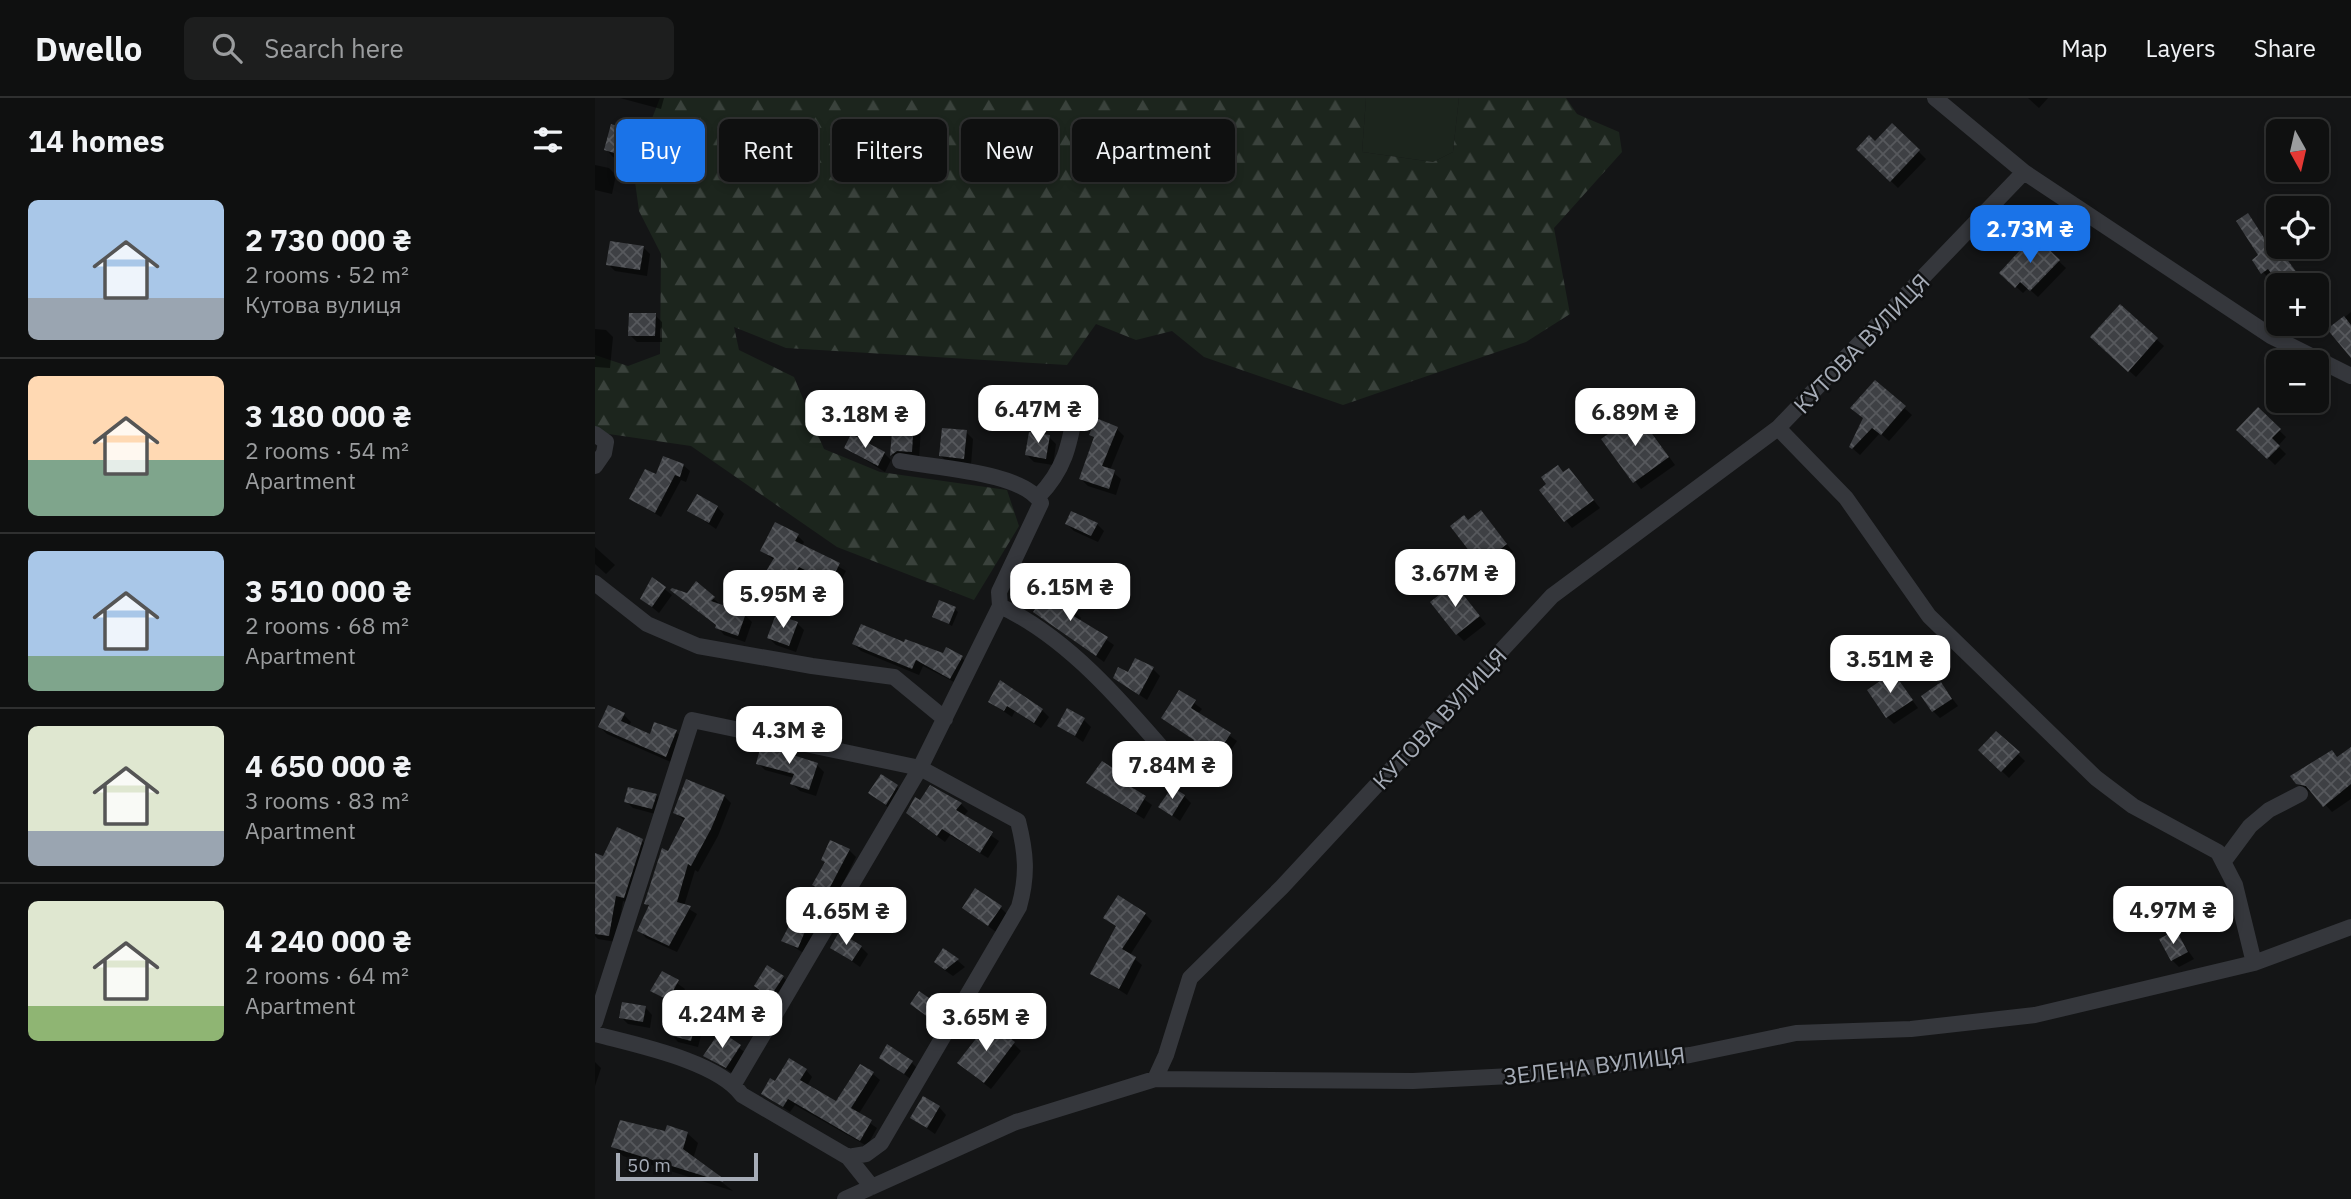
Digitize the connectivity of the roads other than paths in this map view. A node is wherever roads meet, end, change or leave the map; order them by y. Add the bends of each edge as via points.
1 (1935, 98) edge
2 (2024, 172) junction
3 (2351, 376) edge
4 (1078, 398) dead end
5 (1778, 428) junction
6 (595, 434) edge
7 (900, 461) dead end
8 (595, 466) edge
9 (1038, 497) junction
10 (595, 583) edge
11 (1000, 606) junction
12 (945, 719) junction
13 (1174, 762) dead end
14 (920, 768) junction
15 (2300, 794) dead end
16 (2224, 861) junction
17 (2351, 927) edge
18 (2254, 963) junction
19 (595, 1022) edge
20 (595, 1034) edge
21 (1155, 1079) junction
22 (734, 1084) junction
23 (848, 1157) junction
24 (872, 1187) junction
25 (845, 1199) edge

1 - 2 street
2 - 3 street via 2271,336
2 - 5 street, КУТОВА ВУЛИЦЯ
4 - 9 street via 1068,455 1054,481
5 - 16 street via 1846,498 1929,616 2086,768 2133,806 2218,852
5 - 21 street, КУТОВА ВУЛИЦЯ via 1552,596 1282,887 1190,978
6 - 8 street via 606,442
7 - 9 street via 1012,481
9 - 11 street via 1041,503 999,592
10 - 12 street via 647,624 698,646 894,677
11 - 12 street
11 - 13 street via 1026,618 1104,685
12 - 14 street
14 - 19 street via 692,720
14 - 22 street
14 - 23 street via 1018,821 1027,880 1019,907 881,1143 866,1154
15 - 16 street via 2250,826
16 - 18 street via 2235,885
17 - 18 street, ЗЕЛЕНА ВУЛИЦЯ
18 - 21 street, ЗЕЛЕНА ВУЛИЦЯ via 2035,1015 1911,1029 1796,1033 1690,1055 1532,1075 1413,1081
20 - 22 street via 670,1054
21 - 24 street, ЗЕЛЕНА ВУЛИЦЯ via 1016,1122
22 - 23 street via 743,1095
23 - 24 street
24 - 25 street, ЗЕЛЕНА ВУЛИЦЯ

